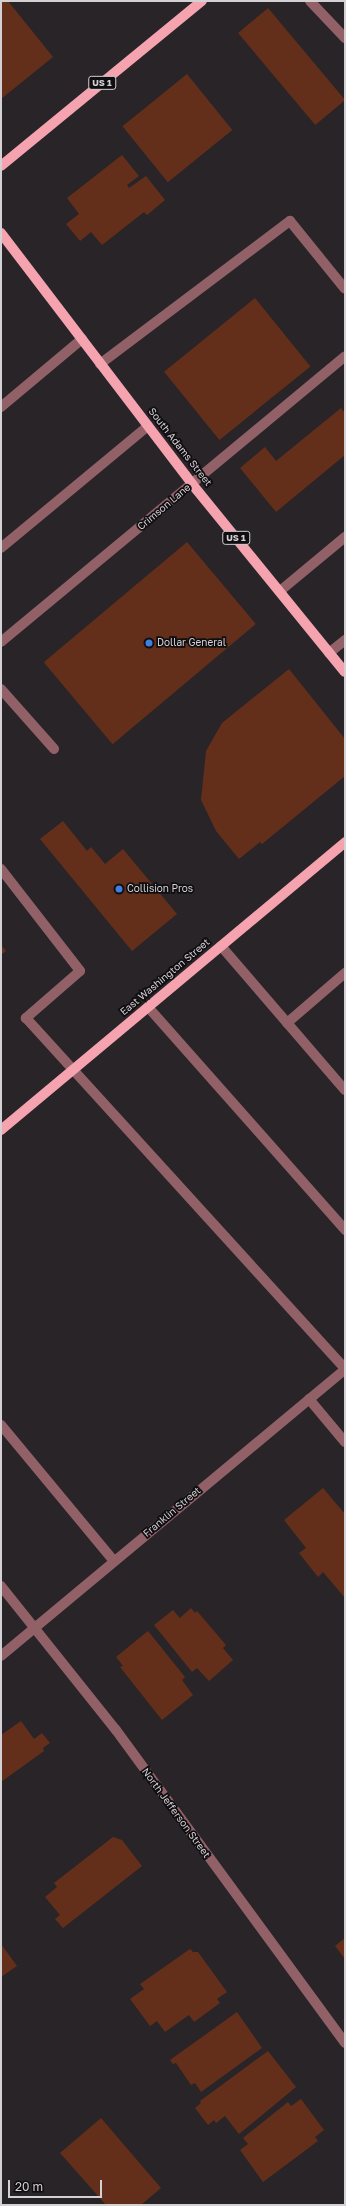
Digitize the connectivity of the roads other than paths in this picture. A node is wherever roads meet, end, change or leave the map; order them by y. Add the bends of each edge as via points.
1 (202, 1) edge
2 (310, 1) edge
3 (345, 38) edge
4 (1, 166) edge
5 (1, 233) edge
6 (345, 289) edge
7 (82, 339) junction
8 (345, 356) edge
9 (100, 364) junction
10 (1, 407) edge
11 (148, 426) junction
12 (192, 484) junction
13 (345, 537) edge
14 (1, 548) edge
15 (280, 591) junction
16 (345, 640) edge
17 (1, 642) edge
18 (329, 653) junction
19 (345, 672) edge
20 (1, 689) edge
21 (54, 749) dead end
22 (345, 842) edge
23 (1, 869) edge
24 (221, 946) junction
25 (345, 973) edge
26 (148, 1007) junction
27 (287, 1023) junction
28 (73, 1070) junction
29 (345, 1090) edge
30 (1, 1130) edge
31 (345, 1230) edge
32 (345, 1369) edge
33 (309, 1399) junction
34 (1, 1425) edge
35 (345, 1442) edge
36 (114, 1562) junction
37 (1, 1586) edge
38 (35, 1629) junction
39 (1, 1656) edge
40 (345, 2043) edge

1 - 4 main road, US 1
2 - 3 street
5 - 7 main road, South Adams Street / US 1
6 - 9 street via 290,221
7 - 9 main road, South Adams Street / US 1
7 - 10 street
8 - 12 street, Crimson Lane
9 - 11 main road, South Adams Street / US 1
11 - 12 main road, South Adams Street / US 1
11 - 14 street
12 - 15 main road, South Adams Street / US 1
12 - 17 street, Crimson Lane
13 - 15 street
15 - 18 main road, South Adams Street / US 1
16 - 18 street
18 - 19 main road, South Adams Street / US 1
20 - 21 street
22 - 24 main road, East Washington Street
23 - 28 street via 80,971 26,1018
24 - 26 main road, East Washington Street
24 - 27 street
25 - 27 street
26 - 28 main road, East Washington Street
26 - 31 street
27 - 29 street
28 - 30 main road, East Washington Street
28 - 32 street
32 - 33 street, Franklin Street
33 - 35 street
33 - 36 street, Franklin Street
34 - 36 street
36 - 38 street, Franklin Street
37 - 38 street, North Jefferson Street
38 - 39 street, Franklin Street
38 - 40 street, North Jefferson Street via 116,1730

